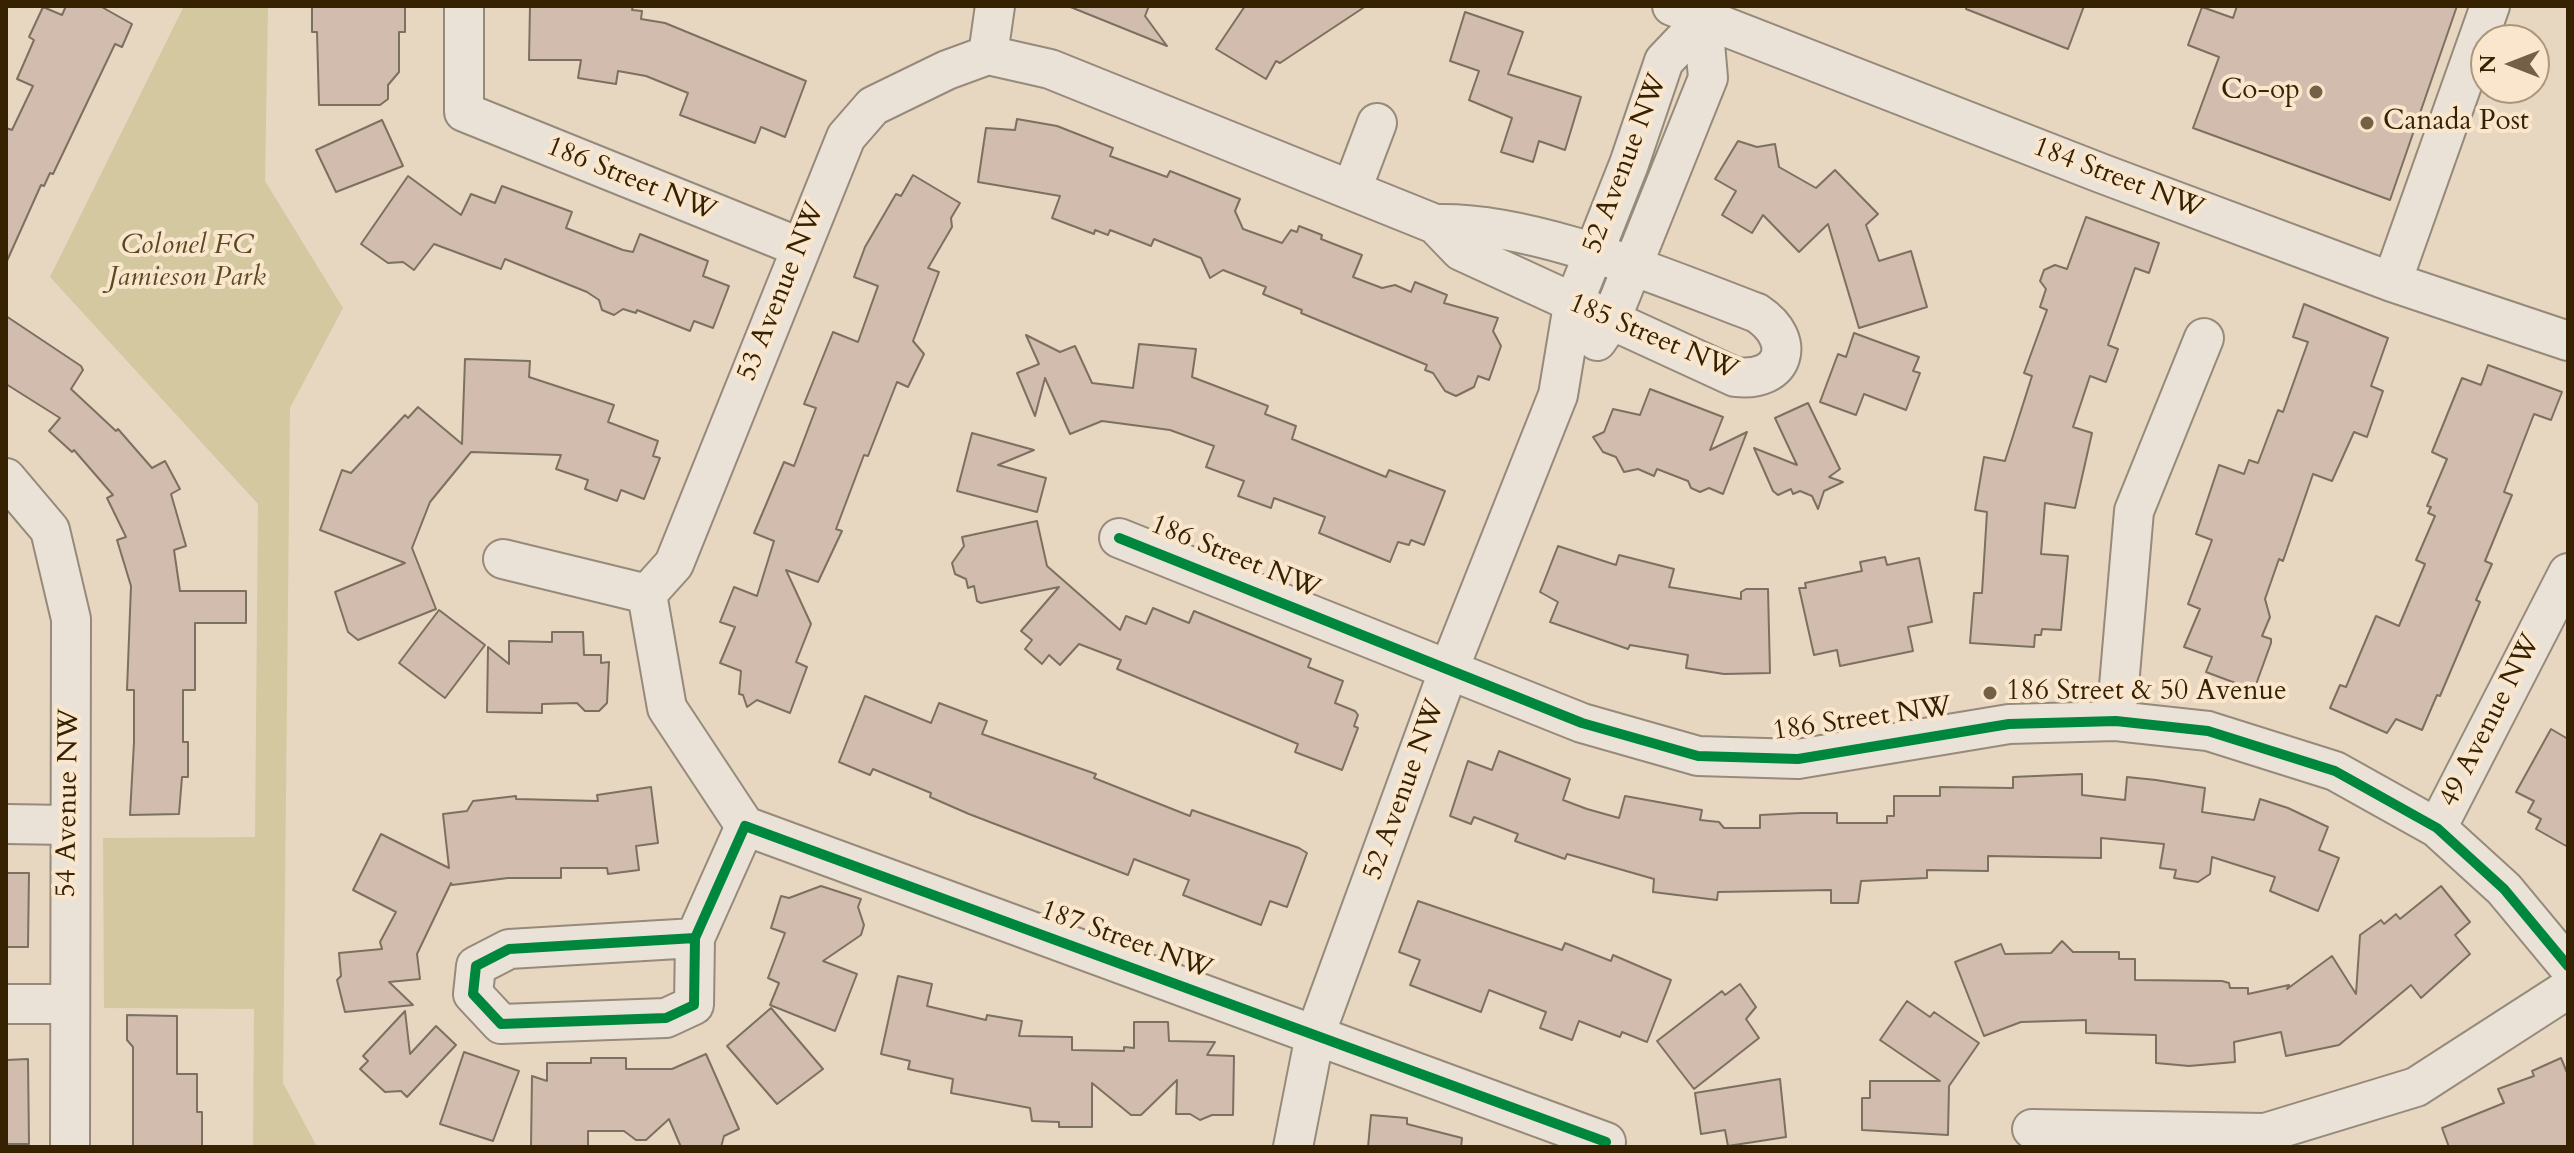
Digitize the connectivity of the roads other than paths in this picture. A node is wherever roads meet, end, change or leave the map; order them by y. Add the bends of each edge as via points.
1 (464, 6) edge
2 (995, 6) edge
3 (2490, 6) edge
4 (1694, 11) edge
5 (988, 55) junction
6 (1377, 123) dead end
7 (1352, 189) junction
8 (1435, 224) junction
9 (799, 247) junction
10 (1592, 254) junction
11 (1633, 267) junction
12 (2392, 282) junction
13 (1573, 305) junction
14 (1610, 322) junction
15 (2204, 338) dead end
16 (2568, 341) edge
17 (1558, 395) junction
18 (6, 478) edge
19 (1119, 538) dead end
20 (503, 559) dead end
21 (2568, 573) edge
22 (647, 594) junction
23 (1449, 669) junction
24 (2116, 721) junction
25 (6, 824) edge
26 (69, 825) junction
27 (745, 826) junction
28 (2437, 828) junction
29 (695, 938) junction
30 (2568, 966) edge
31 (2568, 989) edge
32 (6, 1004) edge
33 (68, 1004) junction
34 (1315, 1035) junction
35 (2032, 1129) dead end
36 (2269, 1140) edge
37 (1606, 1142) dead end
38 (70, 1147) edge
39 (1293, 1147) edge

1 - 9 street, 186 Street NW via 464,112
2 - 5 street
3 - 12 street
4 - 10 street, 52 Avenue NW via 1664,61
4 - 11 street, 52 Avenue NW via 1708,78
4 - 12 street, 184 Street NW
5 - 7 street, 185 Street NW via 1050,69
5 - 9 street, 53 Avenue NW via 873,106 846,137
6 - 7 street
7 - 8 street, 185 Street NW
8 - 10 street, 185 Street NW via 1473,223
8 - 13 street, 185 Street NW via 1461,251
9 - 22 street, 53 Avenue NW via 674,564
10 - 11 street, 185 Street NW
10 - 13 street, 52 Avenue NW
11 - 14 street, 52 Avenue NW
11 - 14 street, 185 Street NW via 1757,313 1780,336 1781,360 1773,371 1754,379 1735,377
12 - 16 street, 184 Street NW
13 - 14 street, 185 Street NW
13 - 17 street, 52 Avenue NW
14 - 17 street, 52 Avenue NW
15 - 24 street via 2134,511
17 - 23 street, 52 Avenue NW
18 - 26 street, 54 Avenue NW via 50,530 71,619
19 - 23 street, 186 Street NW
20 - 22 street
21 - 28 street, 49 Avenue NW
22 - 27 street via 667,708
23 - 24 street, 186 Street NW via 1582,723 1698,756 1798,759 2009,724
23 - 34 street, 52 Avenue NW
24 - 28 street, 186 Street NW via 2208,731 2335,771
25 - 26 street
26 - 33 street, 54 Avenue NW
27 - 29 street
27 - 34 street, 187 Street NW
28 - 30 street, 49 Avenue NW via 2504,889
29 - 29 street via 509,949 476,966 473,994 501,1024 666,1018 694,1005
31 - 36 street via 2416,1087
32 - 33 street
33 - 38 street, 54 Avenue NW
34 - 37 street, 187 Street NW
34 - 39 street, 52 Avenue NW
35 - 36 street

